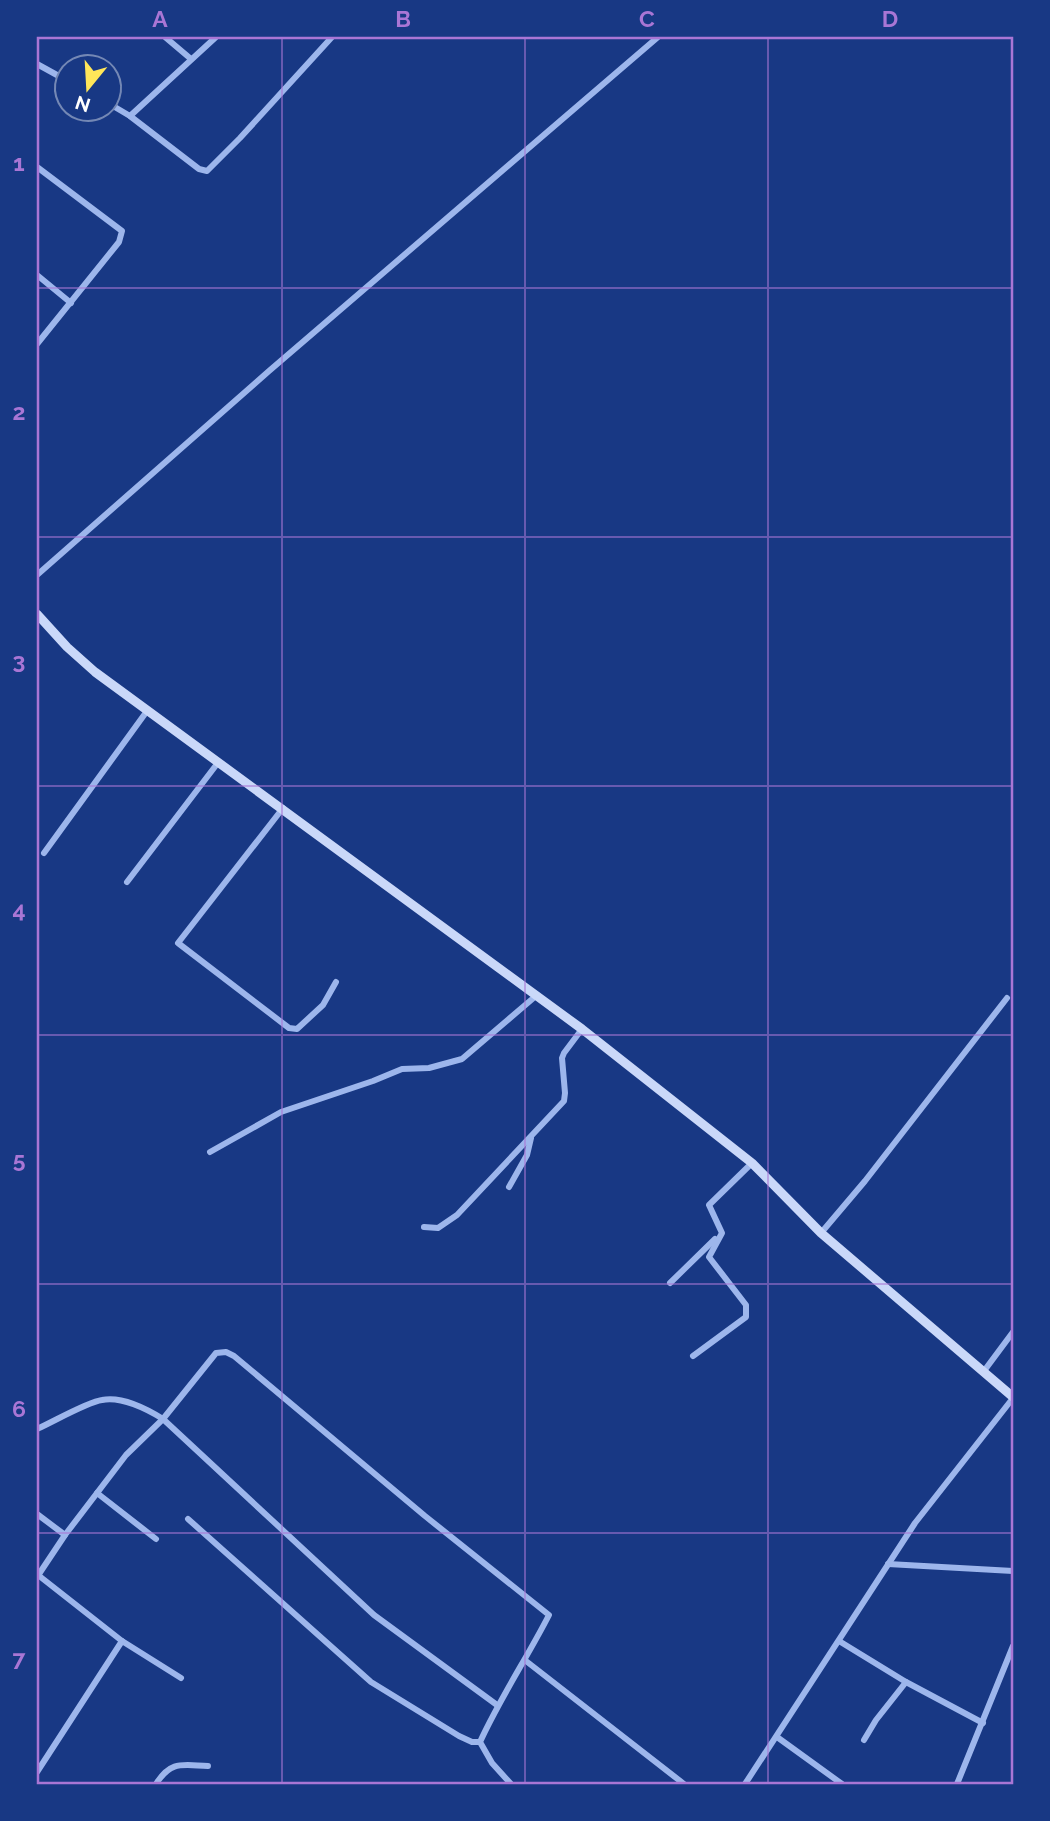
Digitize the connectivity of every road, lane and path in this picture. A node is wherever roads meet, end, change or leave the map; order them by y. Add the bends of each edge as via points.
1 (165, 37) edge
2 (216, 37) edge
3 (332, 37) edge
4 (658, 37) edge
5 (191, 59) junction
6 (122, 111) edge
7 (130, 116) junction
8 (37, 167) edge
9 (37, 275) edge
10 (71, 303) junction
11 (37, 344) edge
12 (37, 575) edge
13 (38, 619) edge
14 (147, 711) junction
15 (217, 764) junction
16 (283, 808) junction
17 (44, 853) dead end
18 (127, 882) dead end
19 (336, 982) dead end
20 (537, 995) junction
21 (1007, 998) dead end
22 (582, 1029) junction
23 (531, 1137) junction
24 (210, 1152) dead end
25 (752, 1163) junction
26 (509, 1187) dead end
27 (424, 1227) dead end
28 (722, 1233) junction
29 (821, 1233) junction
30 (670, 1283) dead end
31 (1013, 1332) edge
32 (693, 1356) dead end
33 (984, 1371) junction
34 (1013, 1397) edge
35 (163, 1419) junction
36 (37, 1429) edge
37 (97, 1493) junction
38 (37, 1514) edge
39 (188, 1519) dead end
40 (65, 1535) junction
41 (156, 1539) dead end
42 (888, 1564) junction
43 (1013, 1571) edge
44 (38, 1576) edge
45 (122, 1641) junction
46 (839, 1641) junction
47 (1013, 1646) edge
48 (526, 1661) junction
49 (181, 1678) dead end
50 (906, 1682) junction
51 (497, 1704) junction
52 (983, 1723) junction
53 (778, 1737) junction
54 (863, 1740) dead end
55 (480, 1742) junction
56 (208, 1766) dead end
57 (37, 1772) edge
58 (156, 1784) edge
59 (512, 1784) edge
60 (684, 1784) edge
61 (745, 1784) edge
62 (842, 1784) edge
63 (957, 1784) edge

1 - 5 street
2 - 5 street
3 - 7 street via 207,171
4 - 12 street
5 - 7 street
6 - 7 street
8 - 10 street via 122,231 119,242
9 - 10 street
10 - 11 street
13 - 14 main road via 94,672
14 - 15 main road
14 - 17 street
15 - 16 main road
15 - 18 street
16 - 19 street via 178,943 294,1030 323,1005
16 - 20 main road
20 - 22 main road
20 - 24 street via 462,1059 429,1069 402,1069 281,1112
21 - 29 street
22 - 23 street via 562,1058 564,1101
22 - 25 main road
23 - 26 street via 527,1156
23 - 27 street via 457,1215 438,1228
25 - 28 street via 709,1205
25 - 29 main road
28 - 30 street
28 - 32 street via 709,1257 746,1305 746,1317
29 - 33 main road
31 - 33 street
33 - 34 main road
34 - 42 street
35 - 36 street via 150,1410 101,1399
35 - 37 street
35 - 48 street via 216,1353 234,1356 550,1615
35 - 51 street via 374,1615
37 - 40 street
37 - 41 street
38 - 40 street
39 - 55 street via 371,1682 459,1736
40 - 44 street
42 - 43 street
42 - 46 street
44 - 45 street
45 - 49 street
45 - 57 street
46 - 50 street
46 - 53 street
47 - 52 street
48 - 51 street
48 - 60 street
50 - 52 street
50 - 54 street
51 - 55 street
52 - 63 street
53 - 61 street
53 - 62 street
55 - 59 street
56 - 58 street via 175,1765 164,1771

